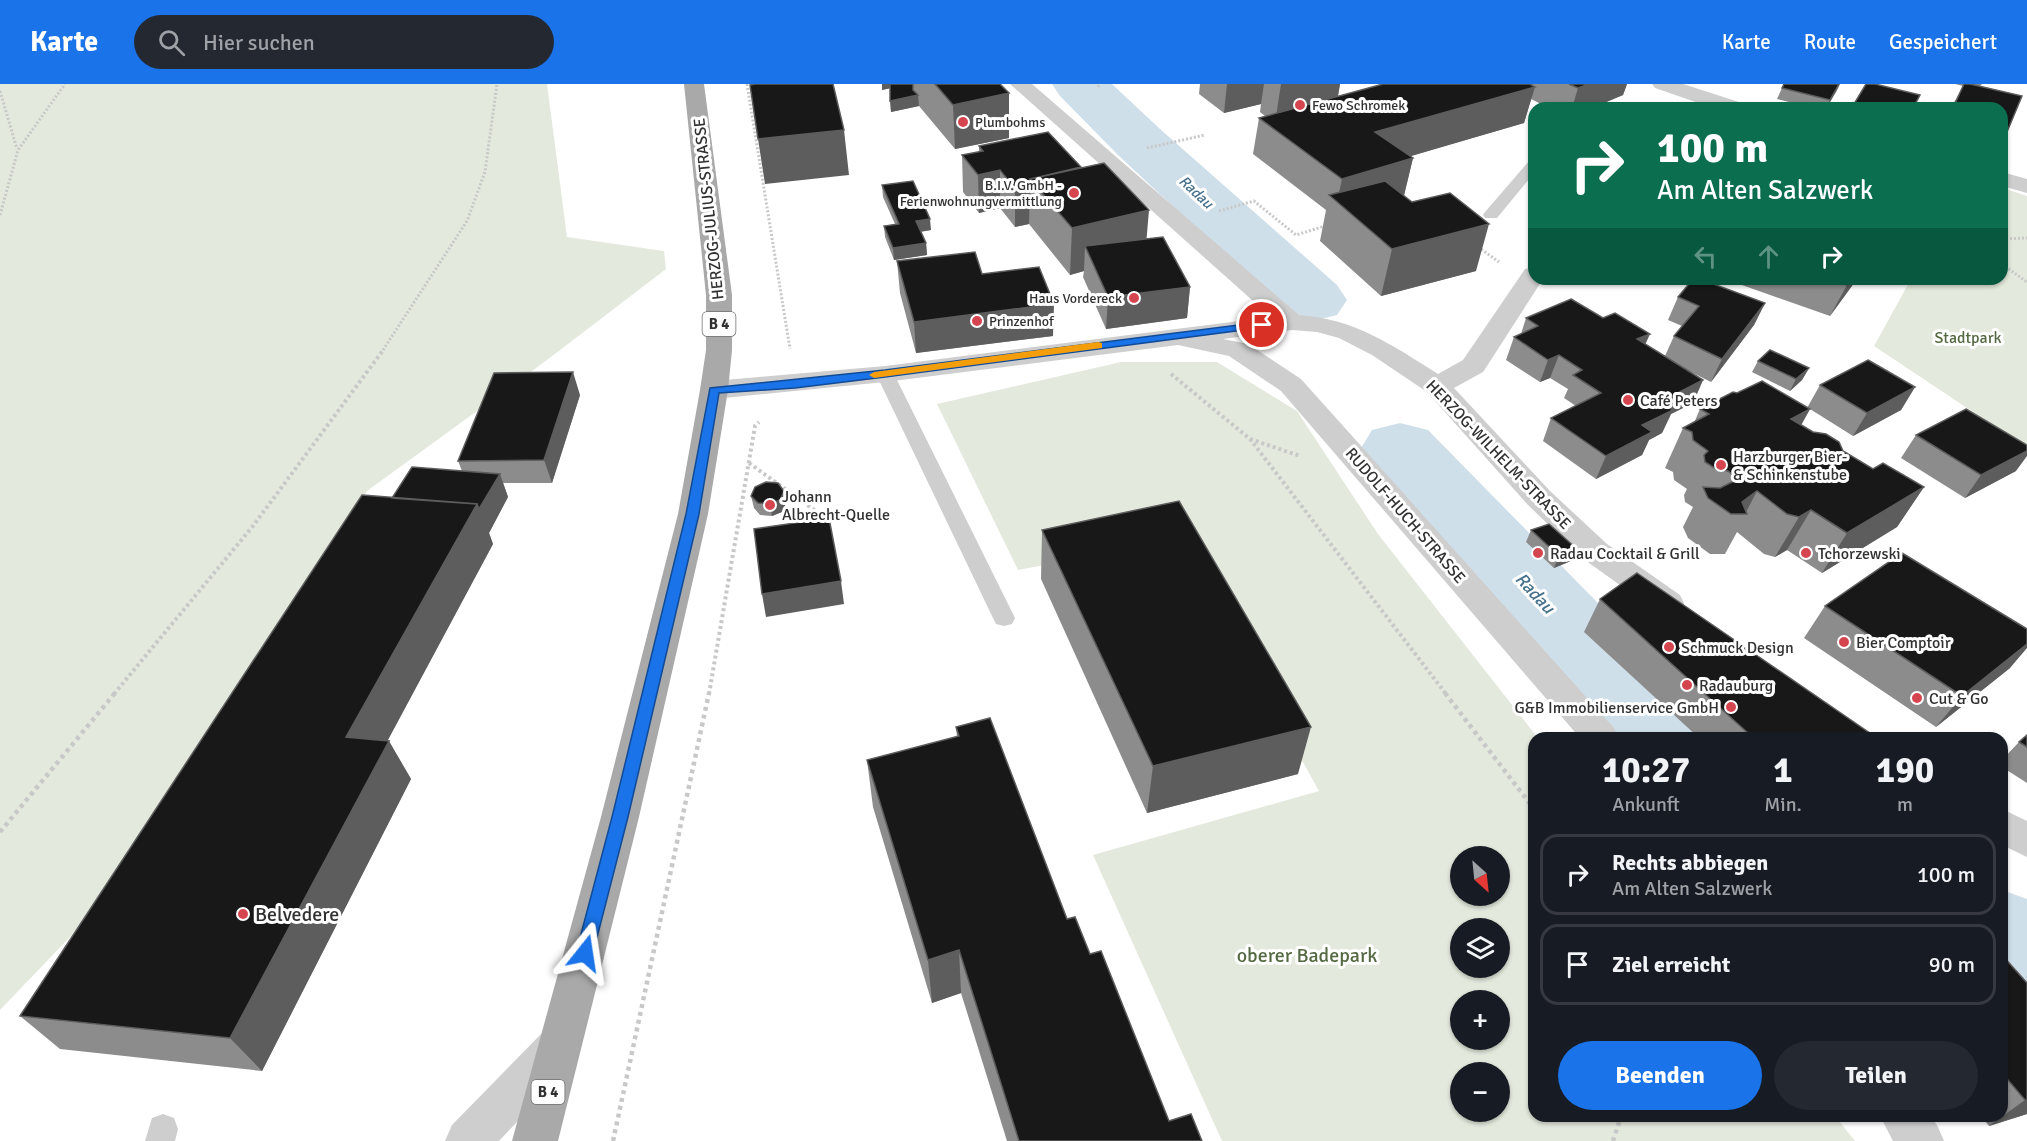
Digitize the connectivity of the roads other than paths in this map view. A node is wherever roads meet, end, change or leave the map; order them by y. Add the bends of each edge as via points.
1 (694, 84) edge
2 (1020, 84) edge
3 (1734, 84) edge
4 (1666, 91) edge
5 (1711, 102) joint
6 (1528, 171) edge
7 (2008, 181) edge
8 (2027, 186) edge
9 (1491, 214) dead end
10 (1528, 284) edge
11 (1292, 322) junction
12 (1180, 337) junction
13 (885, 374) junction
14 (1437, 386) junction
15 (714, 390) junction
16 (1687, 616) edge
17 (1004, 618) dead end
18 (1596, 732) edge
19 (2008, 829) edge
20 (2027, 841) edge
21 (561, 1043) junction
22 (1907, 1122) edge
23 (468, 1141) edge
24 (535, 1141) edge
25 (1921, 1141) edge

1 - 15 main road, HERZOG-JULIUS-STRASSE / B 4 via 719,295
2 - 11 street
3 - 5 street
4 - 5 street
6 - 9 lane
7 - 8 street
10 - 14 street via 1473,366
11 - 12 street, HERZOG-WILHELM-STRASSE
11 - 14 street, HERZOG-WILHELM-STRASSE via 1348,332
12 - 13 street
12 - 18 street, RUDOLF-HUCH-STRASSE via 1238,350 1291,385
13 - 15 street
13 - 17 lane
14 - 16 street, HERZOG-WILHELM-STRASSE via 1539,498 1596,552
15 - 21 main road, HERZOG-JULIUS-STRASSE / B 4 via 693,514
19 - 20 street
21 - 23 street
21 - 24 main road, HERZOG-JULIUS-STRASSE / B 4
22 - 25 street

